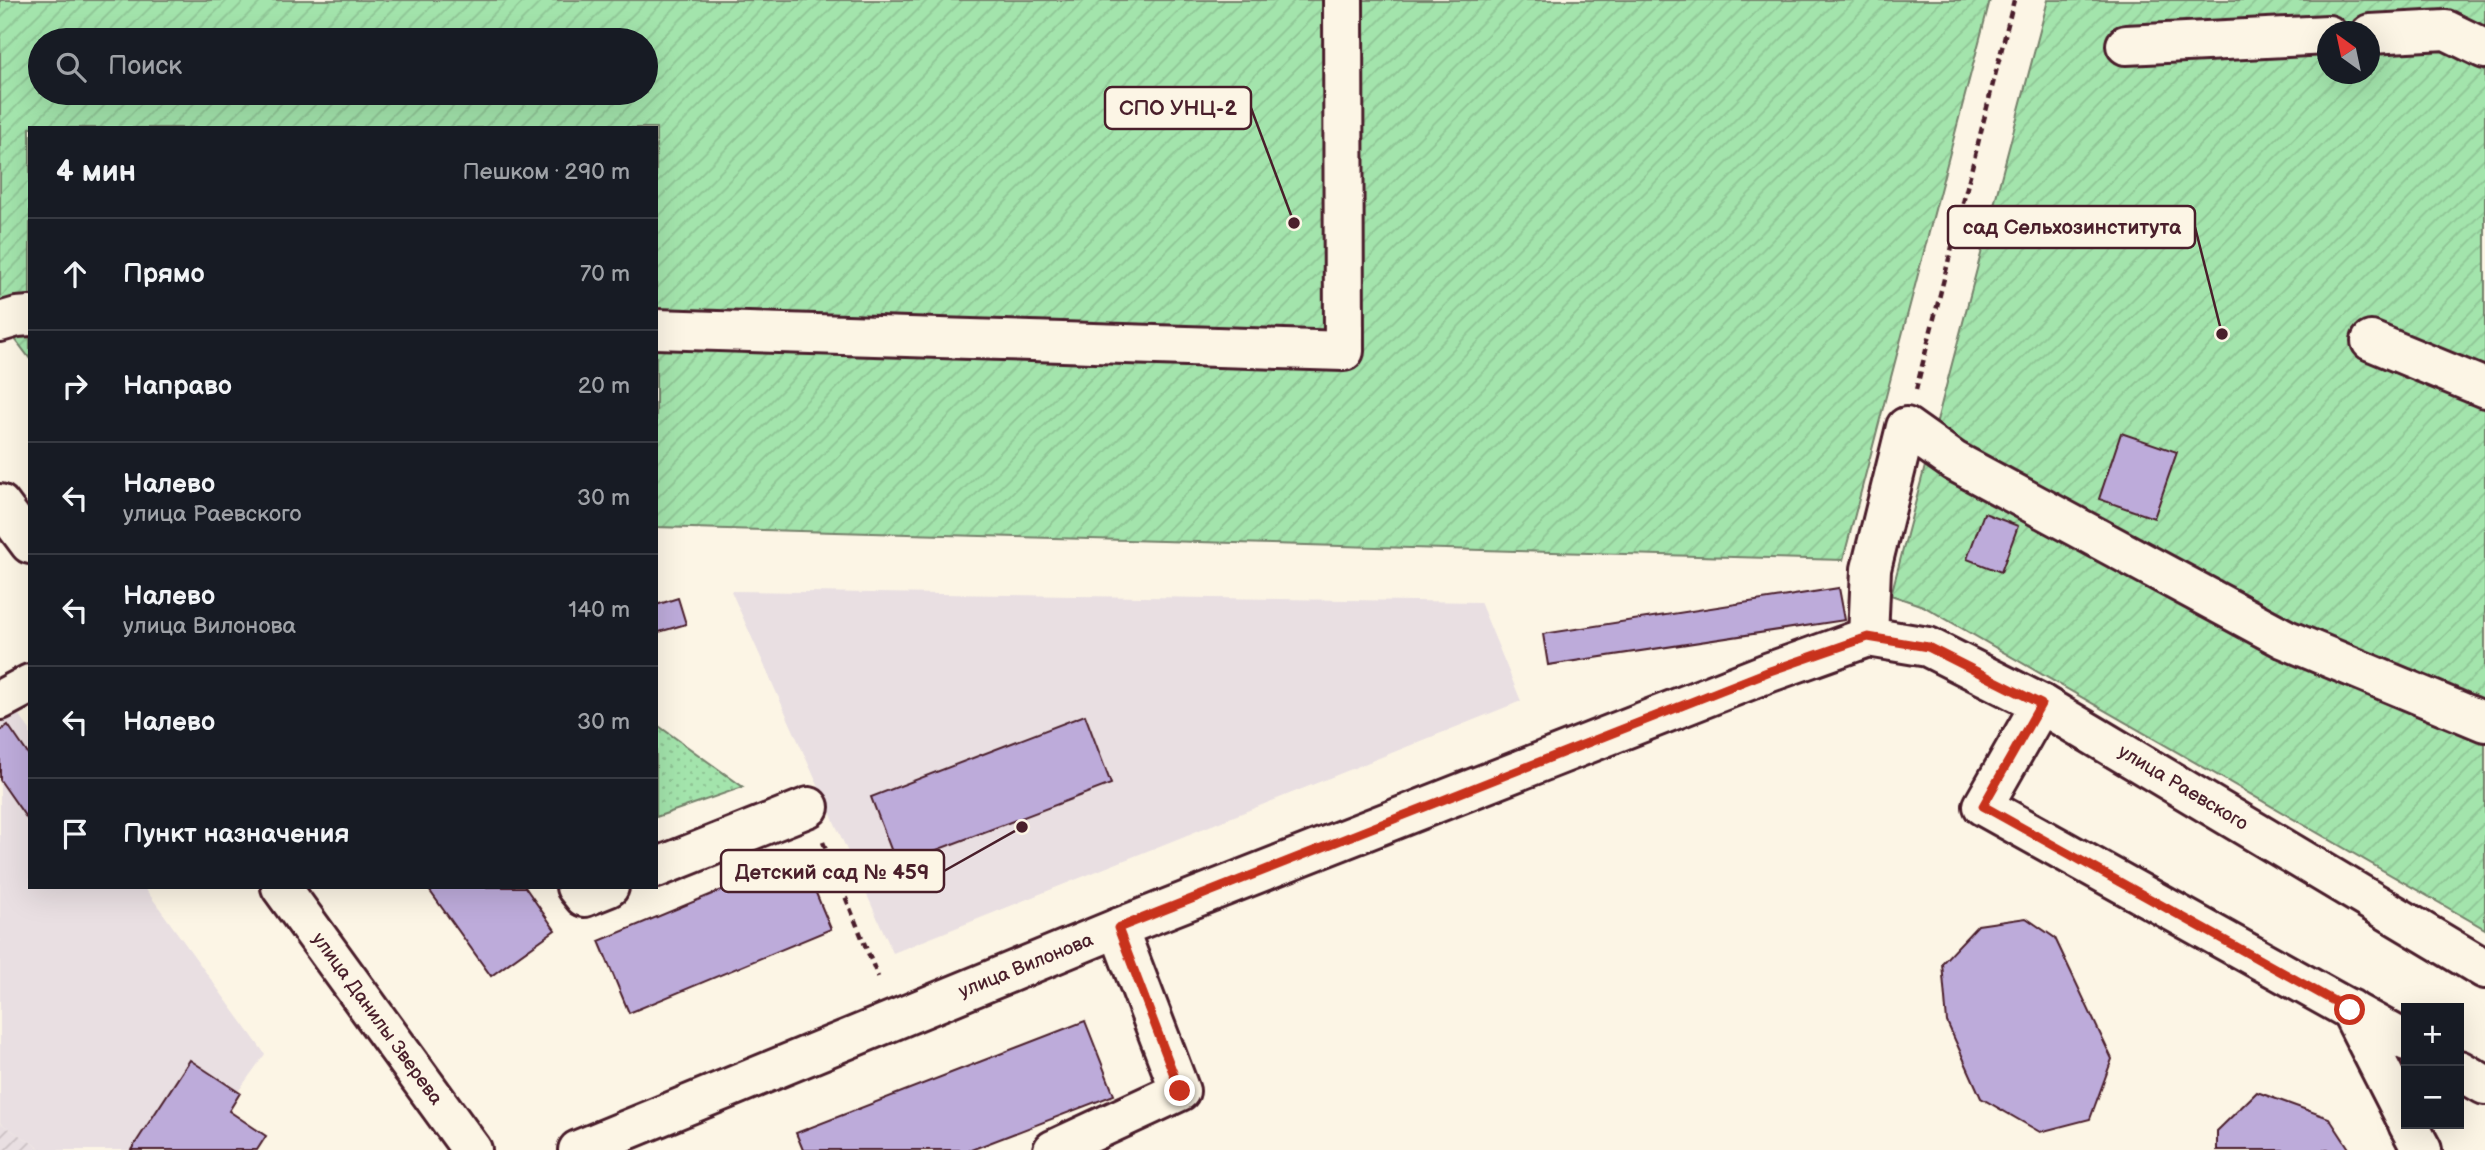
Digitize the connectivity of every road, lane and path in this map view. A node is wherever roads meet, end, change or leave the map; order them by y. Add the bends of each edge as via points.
1 (1335, 0) edge
2 (1343, 0) edge
3 (2014, 0) edge
4 (2380, 33) edge
5 (2317, 36) edge
6 (2126, 45) dead end
7 (2485, 49) edge
8 (658, 329) edge
9 (2371, 341) dead end
10 (2485, 388) edge
11 (1906, 427) junction
12 (0, 504) edge
13 (28, 541) edge
14 (1868, 637) junction
15 (28, 685) edge
16 (0, 700) edge
17 (2041, 704) junction
18 (2485, 722) edge
19 (809, 807) joint
20 (658, 868) edge
21 (282, 889) edge
22 (578, 889) edge
23 (604, 889) edge
24 (1118, 928) junction
25 (2485, 969) edge
26 (878, 977) dead end
27 (2350, 1010) junction
28 (2401, 1038) edge
29 (2464, 1073) edge
30 (2485, 1085) edge
31 (2401, 1110) edge
32 (2411, 1129) edge
33 (471, 1150) edge
34 (578, 1150) edge
35 (1053, 1150) edge
36 (2422, 1150) edge

1 - 2 street
2 - 8 street via 1344,351
3 - 11 path
4 - 7 street via 2446,30
5 - 6 street
9 - 10 street
11 - 14 street via 1871,569
11 - 18 street via 1954,461 2285,639
12 - 13 street
14 - 17 street, улица Раевского via 1928,647
14 - 24 street, улица Вилонова via 1770,671
15 - 16 street
17 - 25 street, улица Раевского
17 - 27 street via 1983,806
19 - 20 street
19 - 26 path
21 - 33 street, улица Данилы Зверева
22 - 23 street via 584,897
24 - 34 street, улица Вилонова
24 - 35 street via 1180,1091
27 - 28 street
27 - 31 street
29 - 30 street
32 - 36 street

